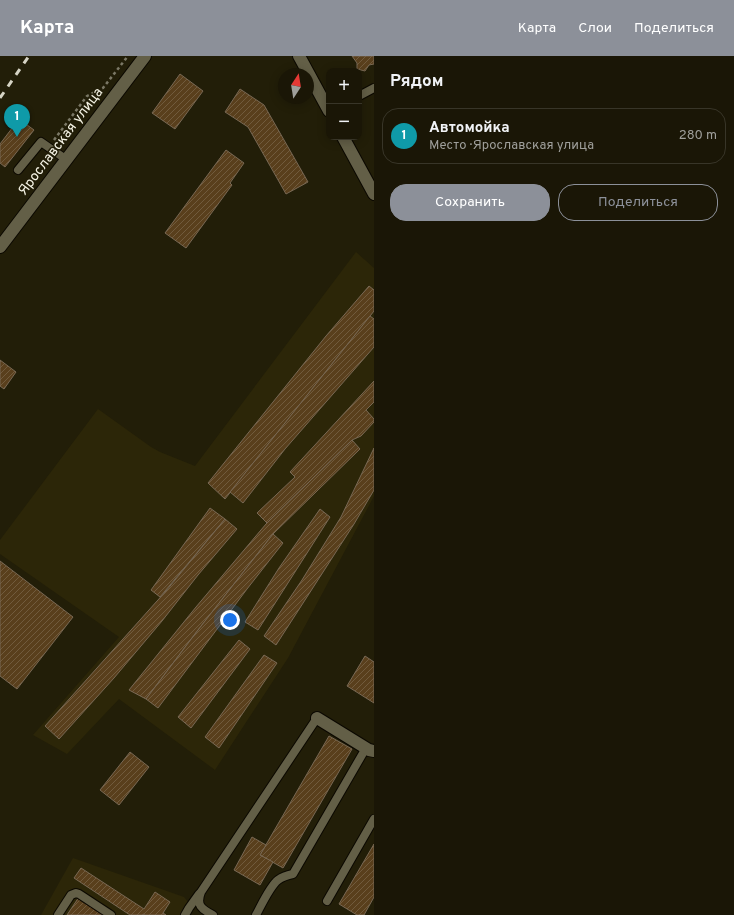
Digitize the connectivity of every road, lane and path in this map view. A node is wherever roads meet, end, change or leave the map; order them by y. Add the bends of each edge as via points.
1 (128, 56) edge
2 (145, 56) edge
3 (299, 56) edge
4 (374, 88) edge
5 (362, 94) edge
6 (326, 106) edge
7 (345, 140) edge
8 (49, 148) junction
9 (67, 160) junction
10 (18, 170) dead end
11 (374, 194) edge
12 (0, 247) edge
13 (317, 718) joint
14 (370, 750) edge
15 (374, 820) edge
16 (202, 892) junction
17 (327, 900) dead end
18 (58, 915) edge
19 (111, 915) edge
20 (185, 915) edge
21 (213, 915) edge
22 (256, 915) edge

1 - 8 path via 103,88 87,96
2 - 9 main road, Ярославская улица
3 - 6 main road
4 - 5 lane
7 - 11 main road
8 - 9 lane
8 - 10 lane via 41,142
9 - 12 main road, Ярославская улица
13 - 14 main road
13 - 16 lane
14 - 22 lane via 293,874 279,879 274,884
15 - 17 lane
16 - 20 lane
16 - 21 lane via 199,903 202,909
18 - 19 lane via 71,895 76,893

